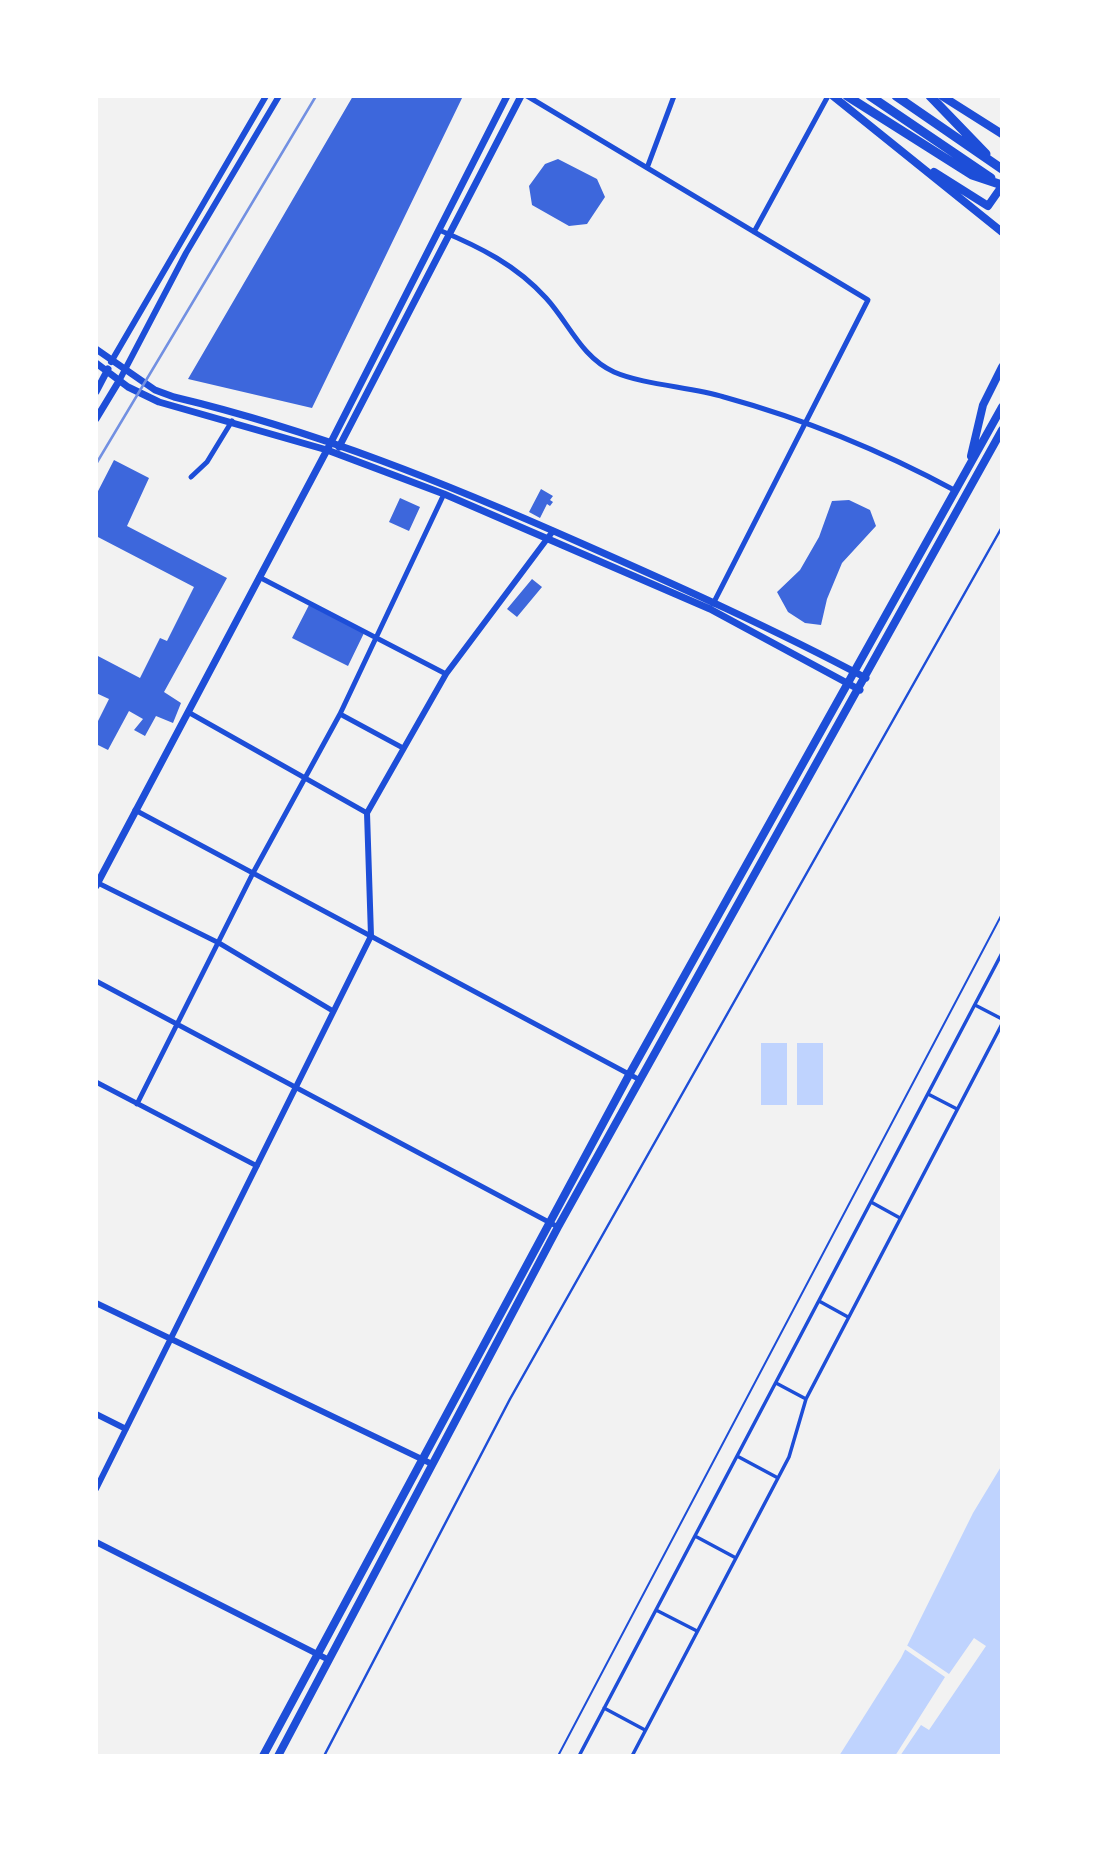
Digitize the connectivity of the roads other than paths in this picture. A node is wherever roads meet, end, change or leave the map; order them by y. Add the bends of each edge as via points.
1 (266, 96) edge
2 (279, 96) edge
3 (508, 96) edge
4 (521, 96) edge
5 (527, 96) edge
6 (674, 96) edge
7 (830, 96) edge
8 (847, 96) edge
9 (870, 96) edge
10 (896, 96) edge
11 (930, 96) edge
12 (942, 96) edge
13 (1002, 134) edge
14 (999, 167) edge
15 (647, 168) junction
16 (924, 169) junction
17 (1002, 185) edge
18 (439, 230) junction
19 (754, 232) junction
20 (1002, 232) edge
21 (451, 234) junction
22 (96, 349) edge
23 (111, 362) junction
24 (96, 363) edge
25 (1002, 367) edge
26 (125, 370) junction
27 (107, 371) junction
28 (119, 381) junction
29 (96, 392) edge
30 (1002, 407) edge
31 (96, 419) edge
32 (232, 421) junction
33 (806, 423) junction
34 (1002, 430) edge
35 (331, 441) junction
36 (342, 445) junction
37 (330, 451) junction
38 (968, 467) junction
39 (191, 477) dead end
40 (956, 491) junction
41 (444, 494) junction
42 (1002, 527) edge
43 (553, 531) junction
44 (549, 539) junction
45 (259, 577) junction
46 (712, 606) junction
47 (376, 636) junction
48 (854, 672) junction
49 (446, 674) junction
50 (866, 678) junction
51 (848, 684) junction
52 (860, 690) junction
53 (188, 712) junction
54 (340, 714) junction
55 (402, 748) junction
56 (305, 778) junction
57 (135, 810) junction
58 (367, 813) junction
59 (253, 873) junction
60 (97, 884) edge
61 (370, 936) junction
62 (219, 943) junction
63 (1002, 953) edge
64 (96, 981) edge
65 (975, 1005) junction
66 (333, 1012) junction
67 (1002, 1021) edge
68 (179, 1025) junction
69 (629, 1074) junction
70 (640, 1080) junction
71 (96, 1082) edge
72 (296, 1086) junction
73 (928, 1094) junction
74 (137, 1104) junction
75 (957, 1109) junction
76 (257, 1166) junction
77 (871, 1202) junction
78 (900, 1218) junction
79 (549, 1223) junction
80 (558, 1227) junction
81 (819, 1301) junction
82 (96, 1303) edge
83 (848, 1317) junction
84 (171, 1338) junction
85 (776, 1382) junction
86 (806, 1399) junction
87 (96, 1414) edge
88 (126, 1429) junction
89 (737, 1456) junction
90 (422, 1458) junction
91 (432, 1464) junction
92 (778, 1478) junction
93 (96, 1489) edge
94 (695, 1536) junction
95 (96, 1542) edge
96 (736, 1558) junction
97 (656, 1610) junction
98 (697, 1631) junction
99 (317, 1654) junction
100 (329, 1660) junction
101 (604, 1708) junction
102 (645, 1730) junction
103 (262, 1756) edge
104 (278, 1756) edge
105 (324, 1756) edge
106 (579, 1756) edge
107 (632, 1756) edge

1 - 23 street
2 - 26 street via 186,253
3 - 18 main road
4 - 21 main road
5 - 15 street
6 - 15 street
7 - 16 main road
7 - 19 street
8 - 17 highway via 972,175
9 - 17 highway
10 - 14 highway
11 - 14 highway
12 - 13 main road
15 - 19 street
16 - 17 main road via 988,206
16 - 20 main road
18 - 21 street
18 - 35 main road
19 - 33 street via 868,300
21 - 33 street via 512,266 547,299 585,352 614,372 723,396
21 - 36 main road
22 - 23 main road
23 - 26 main road
23 - 27 main road
24 - 27 main road
25 - 38 main road via 984,405
26 - 28 street
26 - 35 main road via 174,397
27 - 28 main road
27 - 29 main road
28 - 31 main road
28 - 32 main road via 159,402
30 - 38 main road
32 - 37 main road
32 - 39 street via 207,462
33 - 40 street
33 - 46 street
34 - 50 main road
35 - 36 main road
35 - 37 main road
36 - 37 main road
36 - 43 main road
37 - 41 main road
37 - 45 main road
38 - 40 main road
40 - 48 main road
41 - 44 main road
41 - 47 street
42 - 105 lane via 510,1399
43 - 44 street
43 - 46 main road
44 - 46 main road
44 - 49 street
45 - 47 street
45 - 53 main road
46 - 48 main road
46 - 51 main road
47 - 49 street
47 - 54 street
48 - 50 main road
48 - 51 main road
49 - 55 street
50 - 52 main road
51 - 52 main road
51 - 69 main road
52 - 70 main road
53 - 56 street
53 - 57 main road
54 - 55 street
54 - 56 street
55 - 58 street
56 - 58 street
56 - 59 street
57 - 59 street
57 - 60 main road
58 - 61 street
59 - 61 street
59 - 62 street
60 - 62 street
61 - 66 street
61 - 69 street
62 - 66 street
62 - 68 street
63 - 65 street
64 - 68 street
65 - 67 street
65 - 73 street
66 - 72 street
67 - 75 street
68 - 72 street
68 - 74 street
69 - 70 street
69 - 79 main road
70 - 80 main road
71 - 74 street
72 - 76 street
72 - 79 street
73 - 75 street
73 - 77 street
74 - 76 street
75 - 78 street
76 - 84 street
77 - 78 street
77 - 81 street
78 - 83 street
79 - 80 street
79 - 90 main road
80 - 91 main road
81 - 83 street
81 - 85 street
82 - 84 street
83 - 86 street
84 - 88 street
84 - 90 street
85 - 86 street
85 - 89 street
86 - 92 street
87 - 88 street
88 - 93 street
89 - 92 street
89 - 94 street
90 - 91 street
90 - 99 main road
91 - 100 main road
92 - 96 street
94 - 96 street
94 - 97 street
95 - 99 street
96 - 98 street
97 - 98 street
97 - 101 street
98 - 102 street
99 - 100 street
99 - 103 main road
100 - 104 main road
101 - 102 street
101 - 106 street
102 - 107 street

